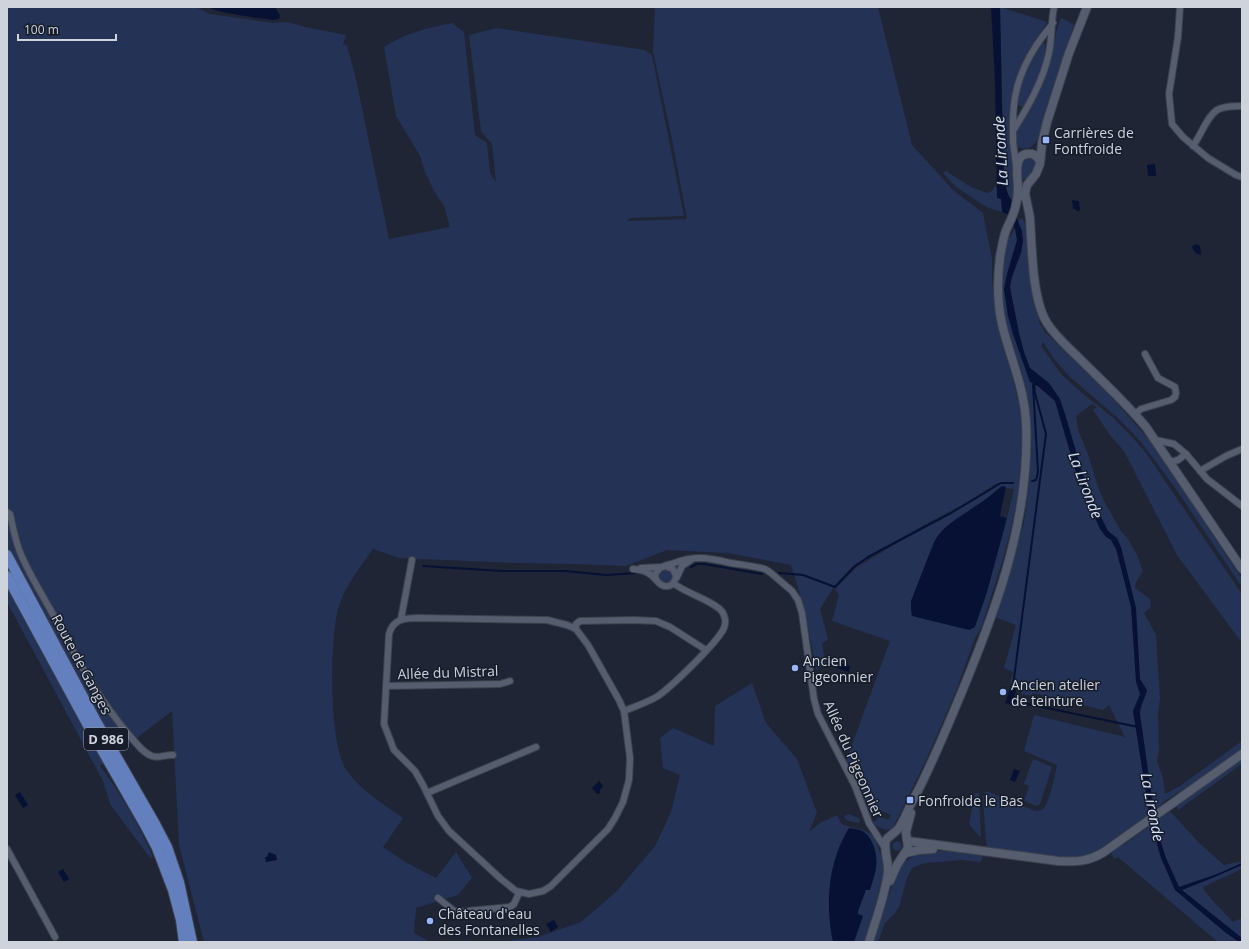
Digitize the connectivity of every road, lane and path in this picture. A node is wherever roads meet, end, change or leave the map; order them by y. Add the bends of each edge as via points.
1 (1054, 7) edge
2 (1087, 7) edge
3 (1180, 7) edge
4 (1053, 23) junction
5 (1242, 106) edge
6 (1013, 131) junction
7 (1044, 135) junction
8 (1193, 146) junction
9 (1014, 149) junction
10 (1025, 155) junction
11 (1040, 161) junction
12 (1016, 166) junction
13 (1242, 177) edge
14 (1017, 178) junction
15 (1032, 178) junction
16 (1021, 191) junction
17 (1018, 209) junction
18 (1030, 220) junction
19 (1145, 354) dead end
20 (1135, 414) junction
21 (1156, 440) junction
22 (1242, 449) edge
23 (1186, 454) junction
24 (1170, 462) junction
25 (1200, 471) junction
26 (1242, 506) edge
27 (7, 512) edge
28 (7, 555) edge
29 (694, 558) junction
30 (412, 560) dead end
31 (663, 566) junction
32 (1242, 569) edge
33 (7, 576) edge
34 (675, 581) junction
35 (658, 582) junction
36 (402, 619) junction
37 (576, 629) junction
38 (706, 650) junction
39 (510, 681) dead end
40 (386, 686) junction
41 (624, 711) junction
42 (536, 748) dead end
43 (1242, 754) edge
44 (173, 755) dead end
45 (920, 788) junction
46 (427, 793) junction
47 (874, 830) junction
48 (892, 835) junction
49 (907, 840) junction
50 (7, 849) edge
51 (885, 849) junction
52 (960, 849) junction
53 (905, 854) junction
54 (885, 889) junction
55 (519, 893) junction
56 (438, 898) dead end
57 (55, 937) dead end
58 (184, 942) edge
59 (192, 942) edge
60 (869, 942) edge

1 - 4 street
2 - 7 street via 1069,53
3 - 8 street via 1169,102 1172,124
4 - 6 street via 1049,54 1033,96
4 - 6 street via 1036,46 1020,77 1014,99
5 - 8 street via 1224,107 1212,113
6 - 9 street
7 - 10 street
7 - 11 street
8 - 13 street
9 - 10 street
9 - 12 street
10 - 11 street via 1035,155
10 - 12 street
11 - 15 street
12 - 14 street
14 - 15 street via 1024,182
14 - 16 street
15 - 16 street
16 - 17 street
16 - 18 street
17 - 18 street
17 - 45 street via 1004,238 998,292 1002,323 1018,377 1024,410 1024,490 1012,548 991,614 971,670
18 - 20 street via 1034,271 1040,304 1048,324
19 - 20 street via 1158,378 1173,386 1176,393 1171,400 1141,409
20 - 21 street
21 - 23 street via 1174,444
21 - 24 street
22 - 25 street
23 - 24 street
23 - 25 street
24 - 32 street
25 - 26 street
27 - 44 street via 10,514 16,543 31,574 90,683 127,732 148,754 157,757
28 - 59 main road, Route de Ganges / D 986 via 161,836 179,882
29 - 31 street, Allée du Pigeonnier
29 - 34 street via 684,564
29 - 47 street, Allée du Pigeonnier via 712,558 765,569 795,595 802,613 818,714 855,786
30 - 36 street
31 - 34 street via 671,567 676,572
31 - 35 street via 656,574
31 - 35 street, Allée du Pigeonnier via 633,569 648,573
33 - 58 main road, Route de Ganges / D 986 via 157,848 173,890
34 - 35 street via 666,586
34 - 38 street via 683,590 722,611 724,628
36 - 37 street via 547,620
36 - 40 street via 392,626 389,634
37 - 38 street via 576,624 580,621 656,621
37 - 41 street via 588,645
38 - 41 street via 668,689 652,700
39 - 40 street, Allée du Mistral via 500,684
40 - 46 street via 384,724 394,750 414,771
41 - 55 street via 630,772 623,802 615,818 608,829 551,886 535,894
42 - 46 street
43 - 52 street via 1092,859 1074,862
45 - 48 street via 901,824
45 - 49 street via 907,826
46 - 55 street via 449,832
47 - 48 street, Allée du Pigeonnier
47 - 51 street, Allée du Pigeonnier
48 - 49 street via 901,834
48 - 51 street via 886,840
49 - 52 street
49 - 53 street via 908,848
50 - 57 street
51 - 53 street via 894,857
51 - 54 street via 888,867
52 - 53 street via 930,849
53 - 54 street
54 - 60 street
55 - 56 street via 510,907 457,912

